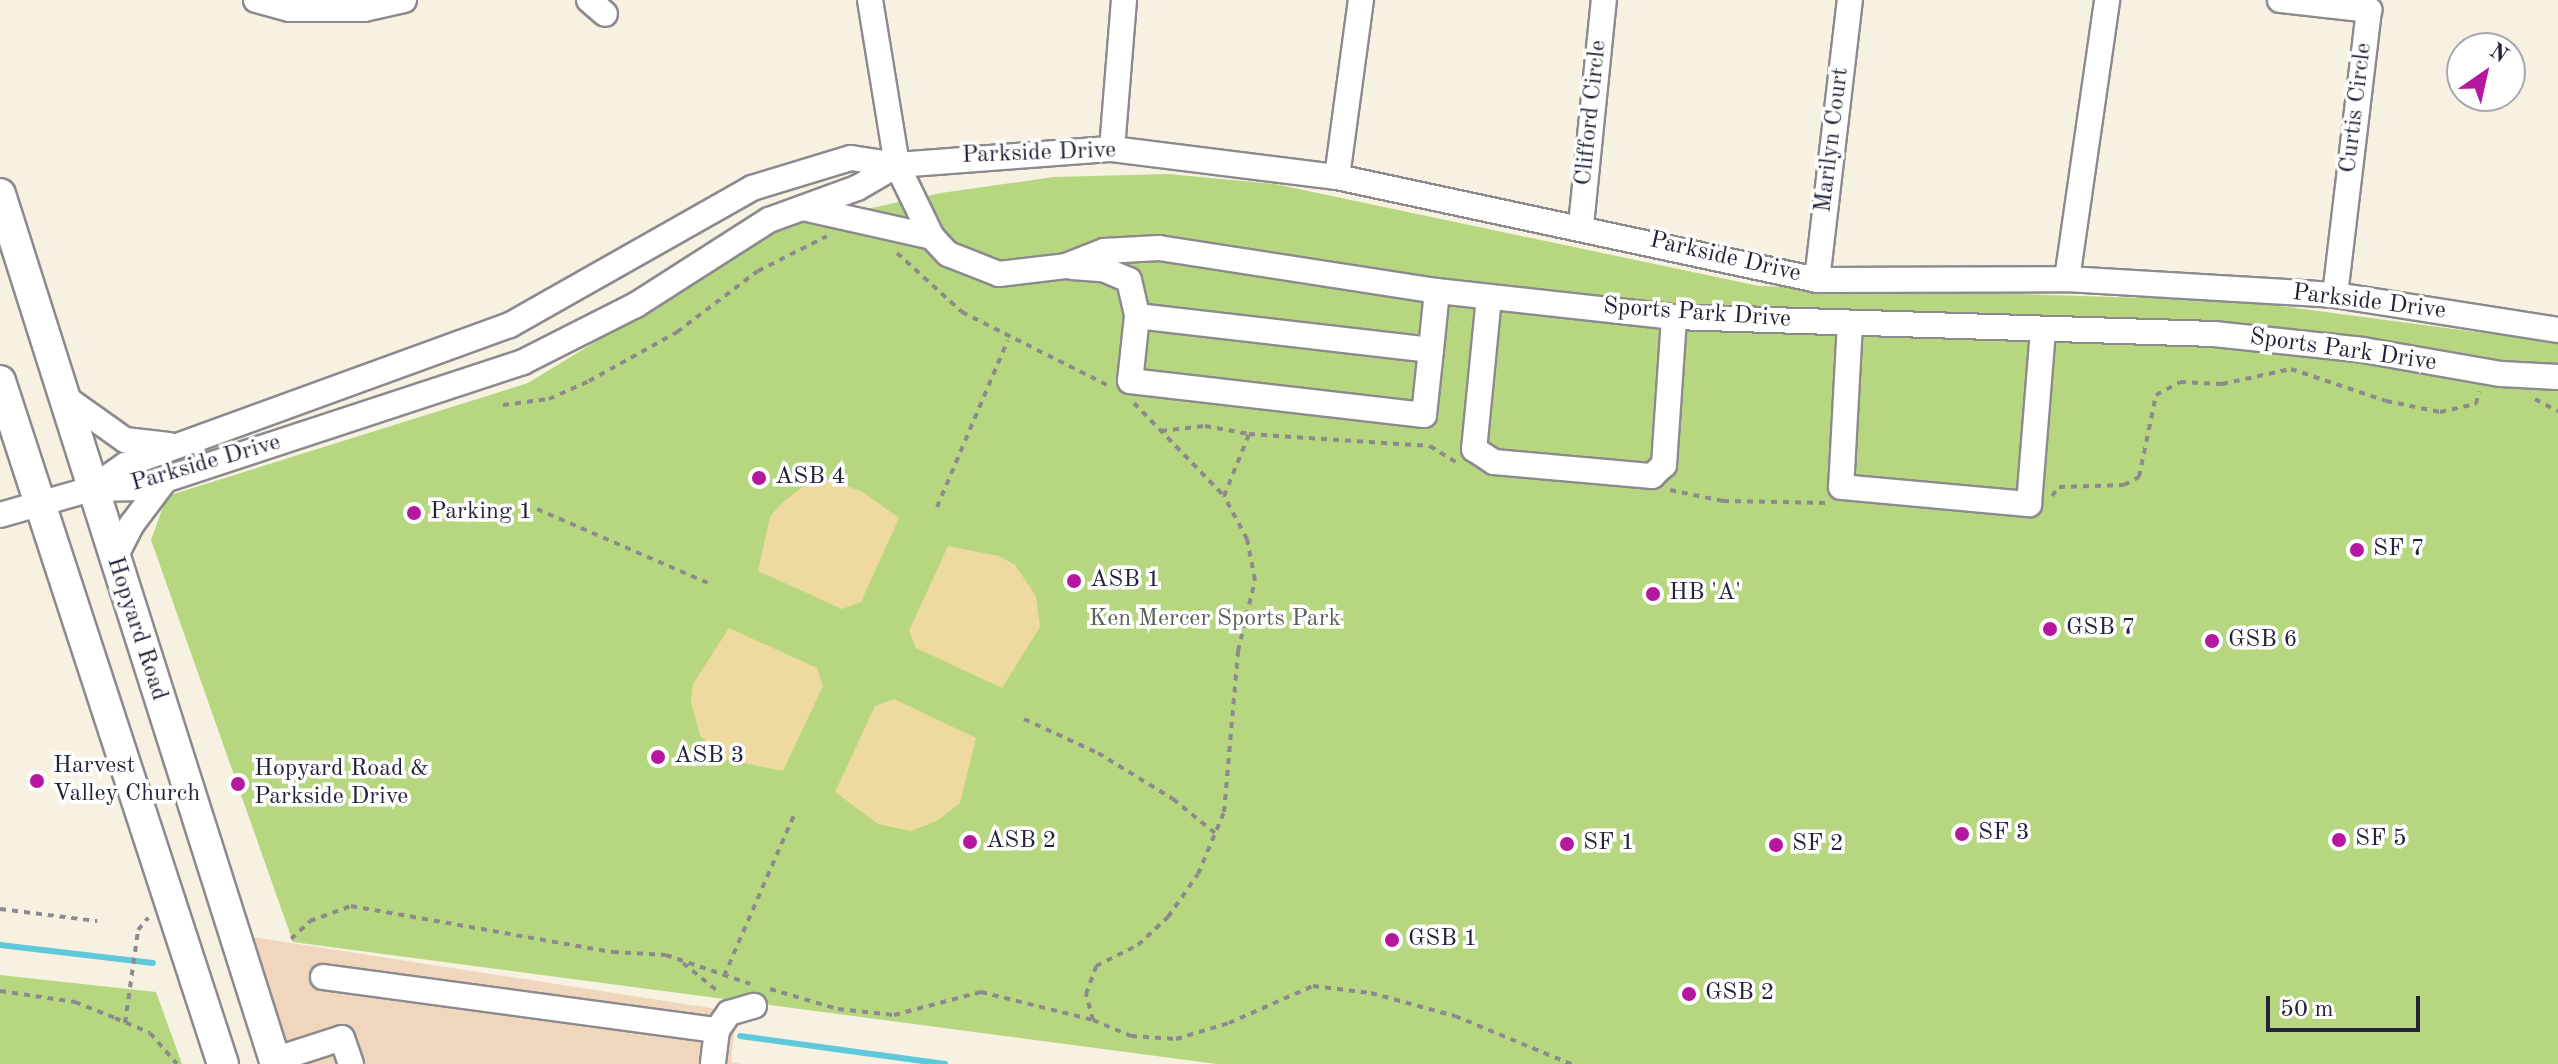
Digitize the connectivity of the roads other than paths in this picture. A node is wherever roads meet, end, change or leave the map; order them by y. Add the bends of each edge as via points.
1 (256, 0) edge
2 (404, 0) edge
3 (870, 0) edge
4 (1124, 0) edge
5 (1361, 0) edge
6 (1604, 0) edge
7 (1850, 0) edge
8 (2107, 0) edge
9 (2280, 0) edge
10 (1112, 149) junction
11 (897, 165) junction
12 (1337, 177) junction
13 (0, 194) edge
14 (801, 208) junction
15 (1581, 225) junction
16 (932, 237) junction
17 (1066, 266) junction
18 (2067, 279) junction
19 (1817, 280) junction
20 (1437, 291) junction
21 (2335, 295) junction
22 (1489, 297) junction
23 (1137, 316) junction
24 (1674, 317) junction
25 (1850, 323) junction
26 (2043, 330) junction
27 (2558, 330) edge
28 (1431, 350) junction
29 (2558, 377) edge
30 (0, 381) edge
31 (63, 396) junction
32 (176, 446) junction
33 (165, 480) junction
34 (91, 489) junction
35 (39, 504) junction
36 (0, 515) edge
37 (114, 559) junction
38 (323, 977) dead end
39 (753, 997) road end
40 (717, 1030) junction
41 (275, 1062) edge
42 (223, 1064) edge
43 (351, 1064) edge
44 (713, 1064) edge

1 - 2 street via 290,9 364,9
3 - 11 street, Sports Park Drive
4 - 10 street
5 - 12 street
6 - 15 street, Clifford Circle
7 - 19 street, Marilyn Court
8 - 18 street
9 - 21 street, Curtis Circle via 2369,10
10 - 11 street, Parkside Drive
10 - 12 street, Parkside Drive
11 - 14 street, Parkside Drive via 857,188
11 - 16 street, Sports Park Drive
11 - 32 street, Parkside Drive via 851,158 752,188 510,325
12 - 15 street, Parkside Drive
13 - 31 main road, Hopyard Road
14 - 16 street
14 - 33 street, Parkside Drive via 769,220 636,305 523,362
15 - 19 street, Parkside Drive
16 - 17 street, Sports Park Drive via 948,254 999,274
17 - 20 street, Sports Park Drive via 1104,251 1159,248
17 - 23 street via 1103,269 1129,280
18 - 19 street, Parkside Drive
18 - 21 street, Parkside Drive
20 - 22 street, Sports Park Drive
20 - 28 street
21 - 27 street, Parkside Drive
22 - 24 street, Sports Park Drive
22 - 24 street via 1474,449 1494,462 1652,476 1664,465
23 - 28 street
23 - 28 street via 1130,381 1424,415
24 - 25 street, Sports Park Drive
25 - 26 street, Sports Park Drive
25 - 26 street via 1837,496 2039,502
26 - 29 street, Sports Park Drive via 2214,334 2363,350 2501,374
30 - 35 main road
31 - 32 street via 125,440
31 - 34 main road, Hopyard Road
32 - 34 street, Parkside Drive via 125,465
33 - 34 street, Parkside Drive via 140,488
33 - 37 street
34 - 35 street
34 - 37 main road, Hopyard Road
35 - 36 street
35 - 42 main road
37 - 41 main road, Hopyard Road
38 - 40 street
39 - 40 street
40 - 44 street
41 - 43 street via 342,1038

